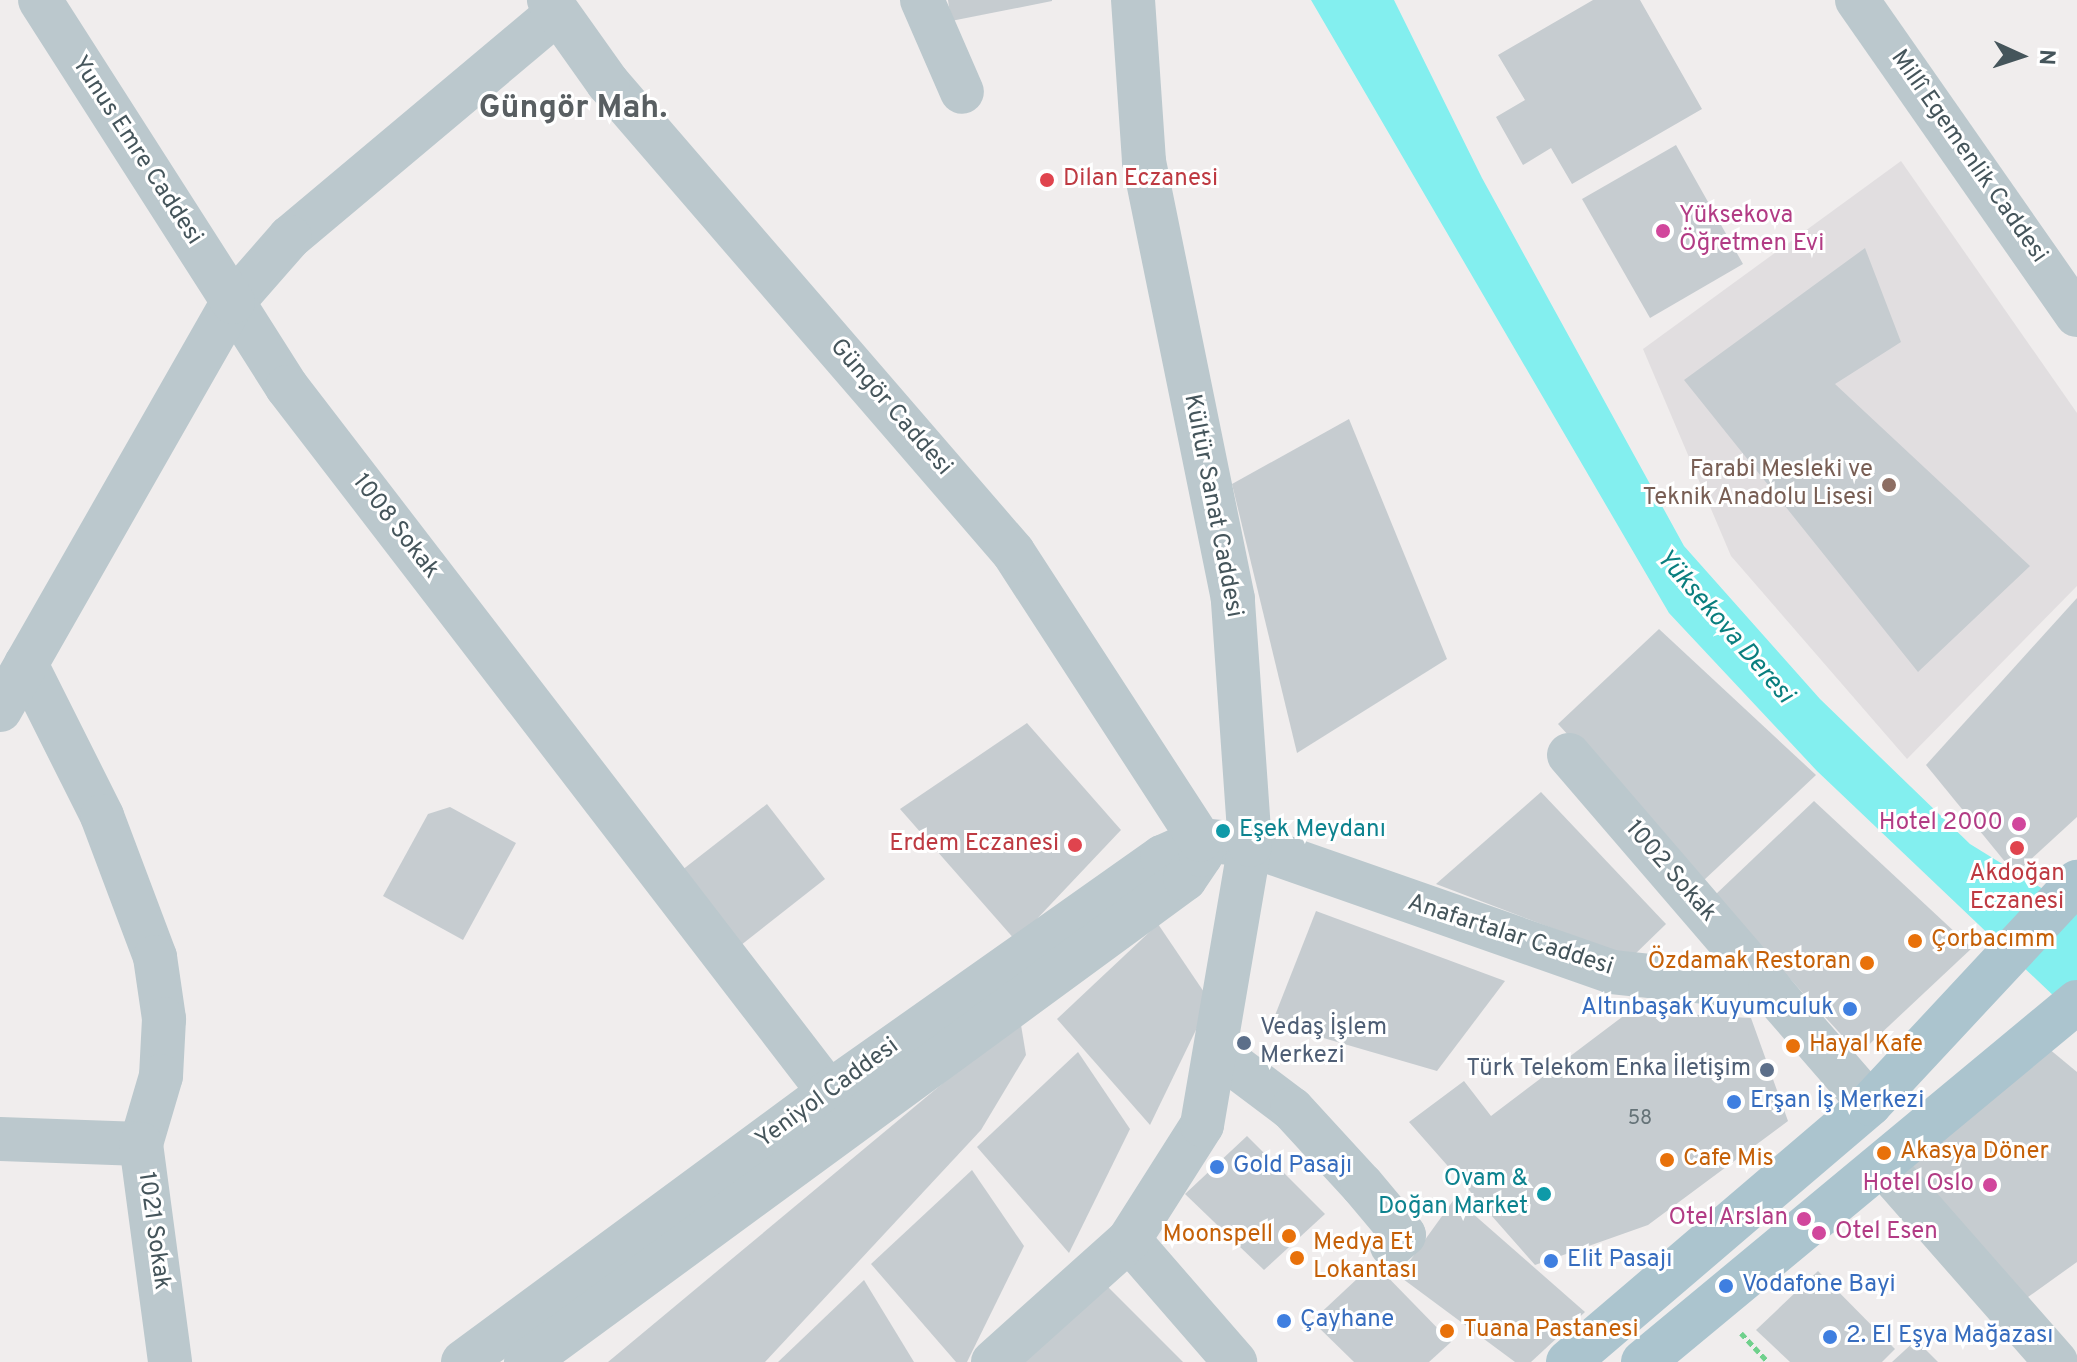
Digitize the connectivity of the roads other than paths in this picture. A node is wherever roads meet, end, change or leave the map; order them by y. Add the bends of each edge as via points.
1 (40, 0) edge
2 (922, 0) edge
3 (1133, 0) edge
4 (1857, 0) edge
5 (553, 6) edge
6 (962, 92) dead end
7 (233, 302) junction
8 (2077, 315) edge
9 (26, 664) junction
10 (0, 710) edge
11 (1569, 755) dead end
12 (1200, 840) junction
13 (1250, 845) junction
14 (2077, 882) edge
15 (1770, 989) junction
16 (2077, 1002) edge
17 (1216, 1052) junction
18 (829, 1092) junction
19 (1870, 1104) junction
20 (0, 1139) edge
21 (141, 1144) junction
22 (1883, 1165) junction
23 (1129, 1240) junction
24 (1392, 1245) dead end
25 (170, 1362) edge
26 (463, 1362) edge
27 (526, 1362) edge
28 (993, 1362) edge
29 (1235, 1362) edge
30 (1568, 1362) edge
31 (1643, 1362) edge
32 (2056, 1362) edge

1 - 7 street, Yunus Emre Caddesi
2 - 6 street
3 - 13 street, Kültür Sanat Caddesi via 1144,161 1233,599
4 - 8 street, Millî Egemenlik Caddesi
5 - 7 street via 290,237
5 - 12 street, Güngör Caddesi via 608,83 1013,552
7 - 9 street
7 - 18 street, 1008 Sokak via 287,387
9 - 10 street
9 - 21 street via 102,816 155,957 164,1019 161,1076
11 - 15 street, 1002 Sokak
12 - 13 street, Yeniyol Caddesi
12 - 18 street, Yeniyol Caddesi via 1183,843 1162,857
12 - 27 street, Yeniyol Caddesi via 1201,855 1185,879
13 - 15 street, Anafartalar Caddesi via 1612,972
13 - 17 street, Kültür Sanat Caddesi
14 - 19 main road
15 - 19 street
16 - 22 main road
17 - 23 street, Kültür Sanat Caddesi via 1202,1125
17 - 24 street via 1292,1109 1362,1185 1404,1235
18 - 26 street, Yeniyol Caddesi
19 - 30 main road
20 - 21 street, 1021 Sokak
21 - 25 street, 1021 Sokak
22 - 31 main road
22 - 32 street
23 - 28 street, Kültür Sanat Caddesi
23 - 29 street

